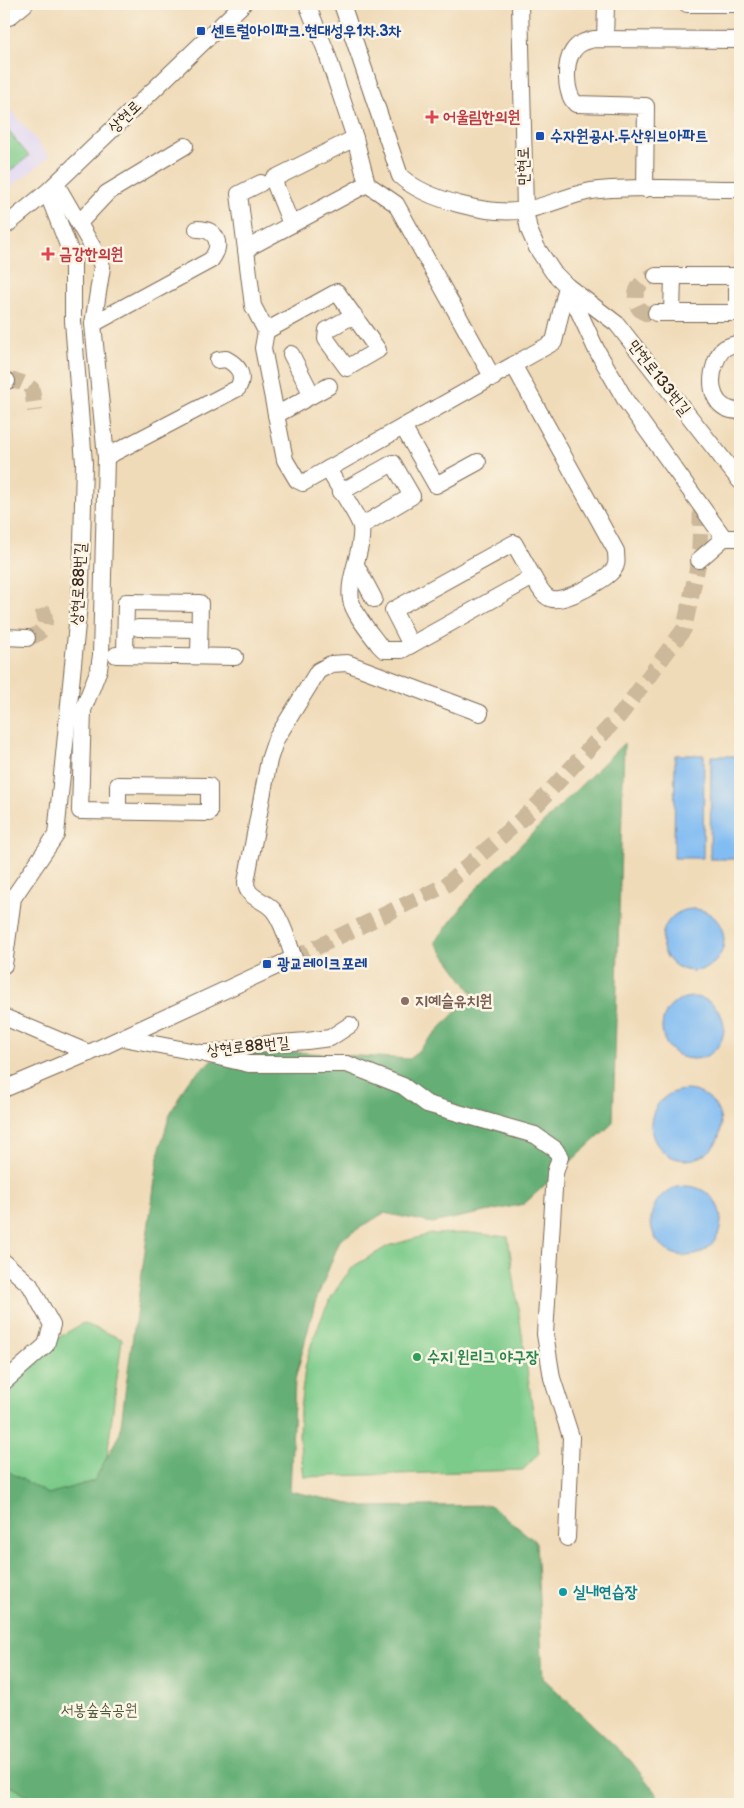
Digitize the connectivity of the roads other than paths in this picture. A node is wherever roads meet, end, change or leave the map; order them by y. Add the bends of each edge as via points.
1 (25, 4) edge
2 (243, 4) edge
3 (307, 4) edge
4 (342, 4) edge
5 (520, 4) edge
6 (606, 4) edge
7 (687, 4) edge
8 (740, 4) edge
9 (9, 17) dead end
10 (605, 39) junction
11 (740, 40) edge
12 (355, 138) junction
13 (185, 146) dead end
14 (261, 183) dead end
15 (367, 184) junction
16 (52, 188) junction
17 (644, 189) junction
18 (740, 189) edge
19 (525, 210) junction
20 (79, 223) junction
21 (292, 224) junction
22 (4, 227) edge
23 (197, 229) dead end
24 (246, 249) junction
25 (656, 276) tunnel mouth
26 (672, 276) junction
27 (739, 276) edge
28 (567, 286) junction
29 (354, 315) dead end
30 (93, 324) junction
31 (266, 332) junction
32 (740, 343) edge
33 (291, 354) dead end
34 (218, 360) dead end
35 (514, 366) junction
36 (493, 378) junction
37 (329, 386) dead end
38 (312, 396) junction
39 (740, 411) edge
40 (276, 415) junction
41 (403, 427) junction
42 (106, 457) junction
43 (478, 462) dead end
44 (328, 470) junction
45 (740, 481) edge
46 (341, 492) junction
47 (361, 526) junction
48 (732, 538) edge
49 (699, 560) dead end
50 (356, 565) junction
51 (533, 577) junction
52 (374, 599) dead end
53 (138, 628) dead end
54 (199, 629) junction
55 (4, 637) edge
56 (28, 638) tunnel mouth
57 (411, 645) junction
58 (101, 654) junction
59 (125, 655) junction
60 (199, 656) junction
61 (236, 657) dead end
62 (480, 713) dead end
63 (118, 812) junction
64 (4, 965) edge
65 (4, 1017) edge
66 (350, 1025) dead end
67 (123, 1038) junction
68 (89, 1053) junction
69 (201, 1053) junction
70 (4, 1089) edge
71 (4, 1262) edge
72 (5, 1378) edge
73 (567, 1538) dead end

1 - 9 street
2 - 16 street, 상현로
3 - 12 street
4 - 19 street via 400,176 436,198 493,210
5 - 19 street, 만현로
6 - 10 street
7 - 8 street
10 - 11 street
10 - 17 street via 584,42 573,50 567,80 568,94 576,104 646,106
12 - 15 street
12 - 21 street via 273,179
13 - 20 street via 107,193
14 - 24 street via 239,194
15 - 21 street
15 - 36 street via 396,204
16 - 20 street
16 - 22 street, 상현로
16 - 64 street, 상현로88번길 via 73,258 73,321 84,463 81,584 56,835 13,898
17 - 18 street
17 - 19 street via 596,190
19 - 28 street, 만현로 via 537,248
20 - 30 street via 102,267
21 - 24 street
23 - 30 street via 206,229 217,240 217,252 211,260
24 - 31 street via 253,306
25 - 26 street
26 - 27 street
26 - 27 street via 664,313 737,313
28 - 35 street via 554,342
28 - 45 street, 만현로133번길 via 617,324
28 - 48 street via 596,349 626,401
29 - 31 street via 337,292
30 - 42 street
31 - 40 street via 263,348
32 - 39 street via 724,348 719,354 711,379 711,388 718,401 730,410
33 - 38 street
34 - 42 street via 226,359 238,368 241,382 238,388
35 - 36 street
35 - 51 street via 616,551 617,563 607,576 570,597 551,599 544,595
36 - 41 street
37 - 38 street
38 - 40 street
40 - 44 street via 285,460 297,480 303,483
41 - 43 street via 436,485
41 - 44 street
42 - 58 street
44 - 46 street
46 - 47 street
46 - 47 street via 394,463 412,496
47 - 50 street
48 - 49 street
50 - 52 street
50 - 57 street via 351,600 379,646 393,651
51 - 57 street
51 - 57 street via 514,543 392,610
53 - 54 street
54 - 59 street via 200,603 126,602
54 - 60 street
55 - 56 street
58 - 59 street
58 - 63 street via 83,710 80,811
59 - 60 street
60 - 61 street
62 - 67 street via 348,663 331,664 318,672 272,750 246,882 250,894 274,910 294,958
63 - 63 street via 209,813 209,786 118,785
65 - 68 street
66 - 69 street, 상현로88번길 via 330,1038
67 - 68 street
67 - 69 street, 상현로88번길
68 - 70 street
69 - 73 street via 249,1064 347,1064 403,1086 427,1104 535,1135 555,1149 560,1157 555,1173 545,1334 552,1378 571,1436
71 - 72 street via 30,1285 52,1325 46,1345

